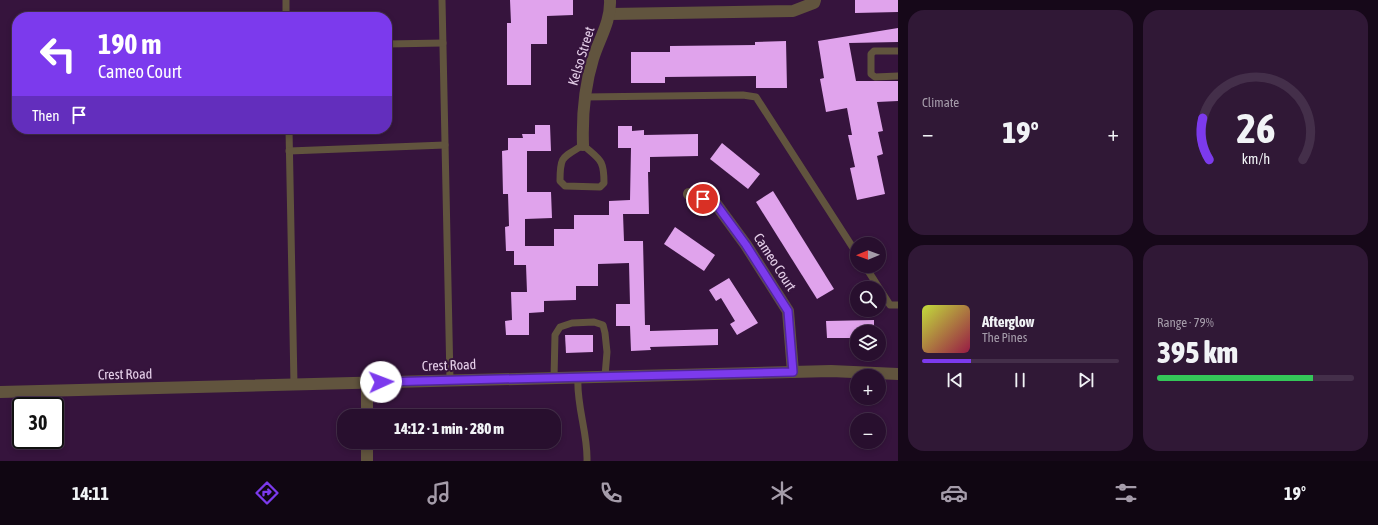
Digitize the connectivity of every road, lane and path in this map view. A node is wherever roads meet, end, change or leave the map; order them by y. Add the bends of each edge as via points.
1 (286, 0) edge
2 (442, 0) edge
3 (610, 0) edge
4 (814, 2) edge
5 (286, 12) edge
6 (610, 14) junction
7 (443, 43) junction
8 (392, 44) edge
9 (898, 51) edge
10 (898, 76) edge
11 (584, 96) junction
12 (289, 134) edge
13 (445, 145) junction
14 (582, 146) junction
15 (289, 151) junction
16 (690, 194) dead end
17 (850, 243) edge
18 (870, 273) edge
19 (898, 304) edge
20 (793, 372) junction
21 (898, 374) edge
22 (605, 376) junction
23 (578, 377) junction
24 (554, 378) junction
25 (450, 380) junction
26 (367, 383) junction
27 (294, 384) junction
28 (0, 392) edge
29 (367, 409) edge
30 (367, 449) edge
31 (367, 461) edge
32 (587, 461) edge

1 - 5 lane
2 - 7 lane
3 - 6 street, Kelso Street
4 - 6 street via 793,11
6 - 11 street, Kelso Street
7 - 8 lane
7 - 13 lane
9 - 10 lane via 874,51 871,54 871,74 875,77
11 - 14 street, Kelso Street
11 - 17 lane via 743,94 756,97
12 - 15 lane
13 - 15 lane
13 - 25 lane
14 - 14 lane via 602,161 604,183 600,187 565,186 560,181 562,159
15 - 27 lane
16 - 20 street, Cameo Court via 716,204 746,245 788,311
18 - 19 lane via 890,304
20 - 21 street, Crest Road
20 - 22 street, Crest Road
22 - 23 street, Crest Road
22 - 24 lane via 605,333 603,325 594,322 572,323 560,327 555,335
23 - 24 street, Crest Road
23 - 32 lane via 577,392 585,432
24 - 25 street, Crest Road
25 - 26 street, Crest Road
26 - 27 street, Crest Road
26 - 29 street
27 - 28 street, Crest Road
30 - 31 street

